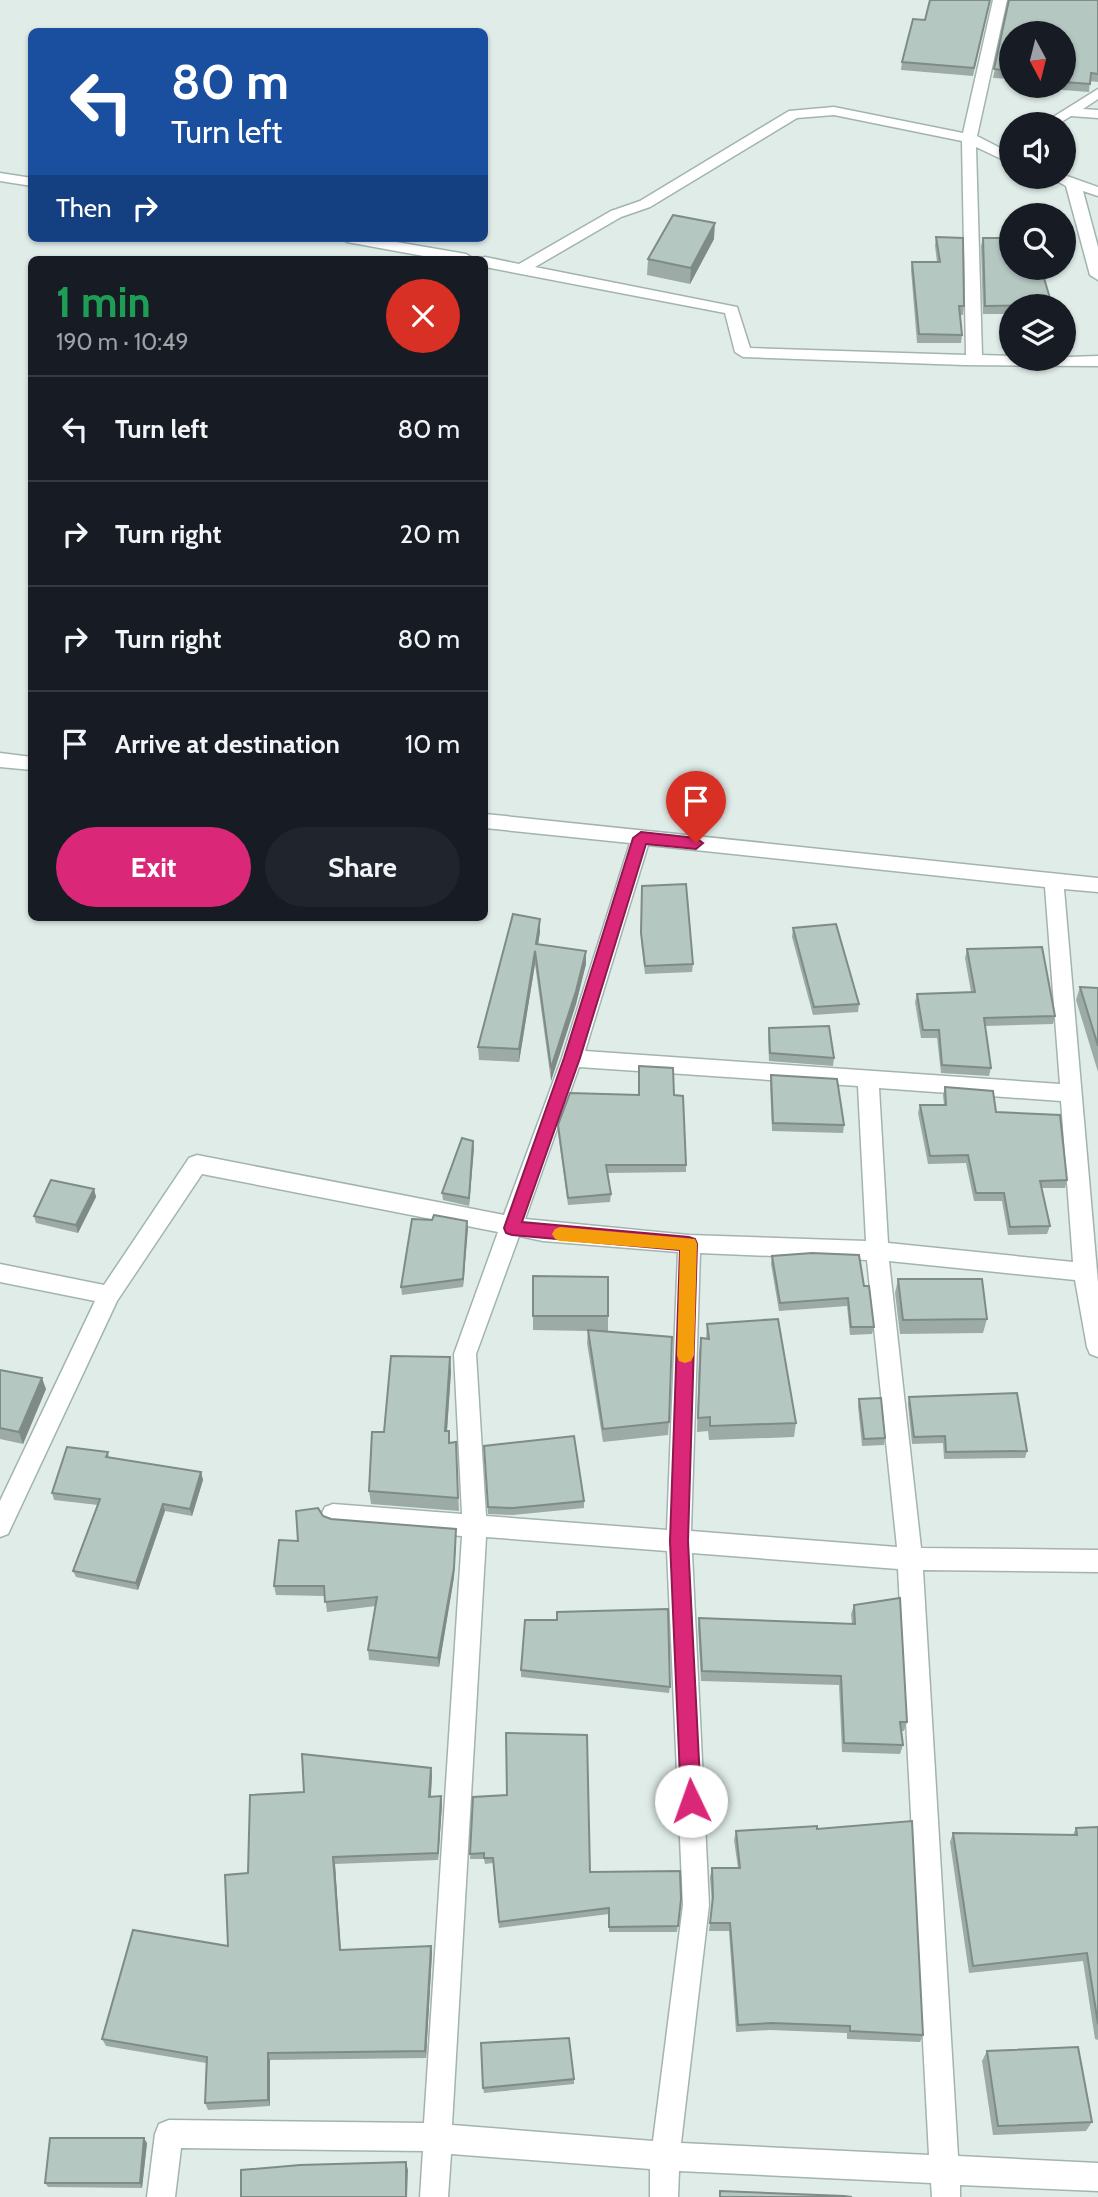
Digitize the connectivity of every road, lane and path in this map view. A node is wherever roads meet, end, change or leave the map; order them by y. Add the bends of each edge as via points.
1 (1000, 0) edge
2 (1098, 93) edge
3 (1068, 112) edge
4 (1076, 113) edge
5 (1098, 114) edge
6 (969, 138) junction
7 (999, 151) edge
8 (0, 177) edge
9 (28, 181) edge
10 (1076, 184) edge
11 (1075, 189) edge
12 (1098, 192) edge
13 (370, 242) edge
14 (449, 256) edge
15 (488, 263) edge
16 (521, 269) junction
17 (1098, 275) edge
18 (974, 360) junction
19 (1098, 361) edge
20 (0, 760) edge
21 (28, 764) edge
22 (488, 821) edge
23 (641, 838) junction
24 (1054, 880) junction
25 (1098, 885) edge
26 (572, 1058) junction
27 (868, 1079) junction
28 (1071, 1093) junction
29 (512, 1228) junction
30 (689, 1244) junction
31 (877, 1251) junction
32 (1085, 1272) junction
33 (0, 1273) edge
34 (108, 1295) junction
35 (1098, 1347) edge
36 (333, 1515) dead end
37 (0, 1526) edge
38 (475, 1526) junction
39 (679, 1541) junction
40 (910, 1559) junction
41 (1098, 1561) edge
42 (438, 2138) junction
43 (665, 2156) junction
44 (1098, 2177) edge
45 (945, 2184) edge
46 (162, 2197) edge
47 (434, 2197) edge
48 (664, 2197) edge

1 - 6 street
2 - 3 street
4 - 5 street
6 - 7 street
6 - 16 street via 834,111 794,114 645,204 616,214
6 - 18 street
8 - 9 street
10 - 12 street
11 - 17 street
13 - 14 street
15 - 16 street
16 - 18 street via 732,310 743,352
18 - 19 street
20 - 21 street
22 - 23 street
23 - 24 street
23 - 26 street
24 - 25 street
24 - 28 street
26 - 27 street
26 - 29 street
27 - 28 street
27 - 31 street
28 - 32 street
29 - 30 street
29 - 34 street via 197,1164
29 - 38 street via 465,1354
30 - 31 street
30 - 39 street
31 - 32 street
31 - 40 street
32 - 35 street
33 - 34 street
34 - 37 street
36 - 38 street
38 - 39 street
38 - 42 street
39 - 40 street
39 - 43 street via 695,1905
40 - 41 street
40 - 45 street
42 - 43 street
42 - 46 street via 169,2134
42 - 47 street
43 - 45 street
43 - 48 street
44 - 45 street

